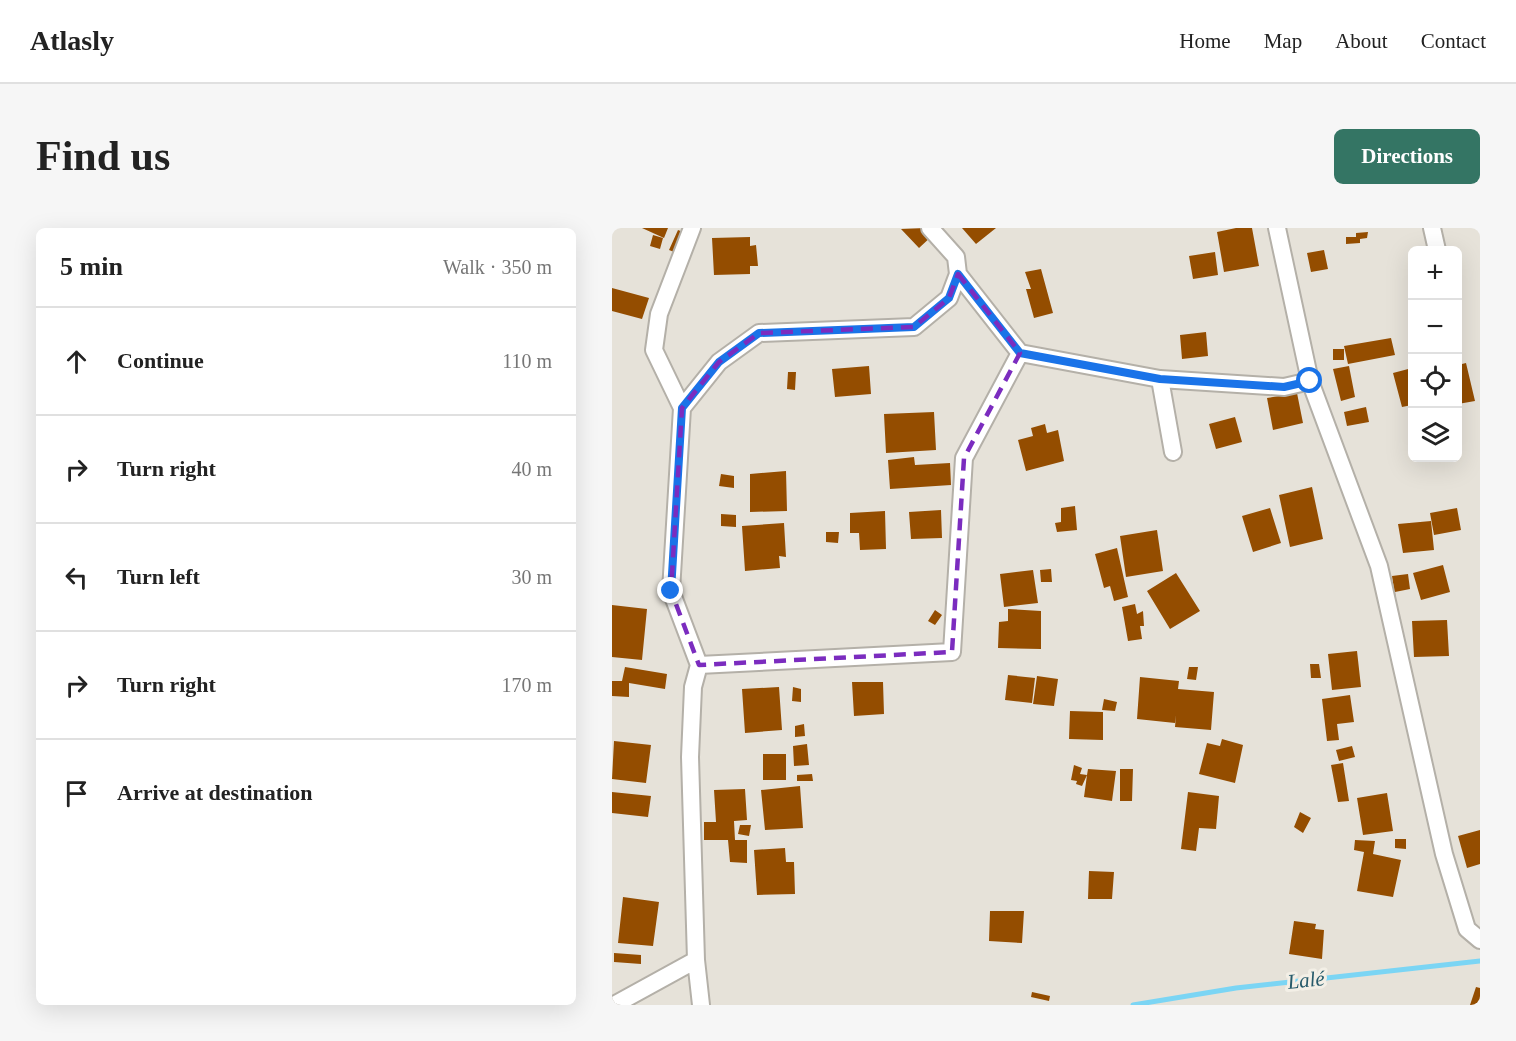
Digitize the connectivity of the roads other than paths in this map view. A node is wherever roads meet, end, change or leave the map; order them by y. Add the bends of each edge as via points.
1 (692, 228) edge
2 (930, 228) edge
3 (1277, 228) edge
4 (1432, 228) edge
5 (1436, 246) edge
6 (958, 274) junction
7 (1020, 353) junction
8 (1160, 379) junction
9 (1310, 381) junction
10 (682, 408) junction
11 (1173, 452) dead end
12 (699, 665) junction
13 (1480, 940) edge
14 (696, 960) junction
15 (614, 1005) edge
16 (701, 1005) edge

1 - 10 street via 659,314 654,350
2 - 6 street via 956,257
3 - 9 street
4 - 5 street
6 - 7 street
6 - 10 street via 949,298 914,327 759,333 719,362
7 - 8 street
7 - 12 street via 964,458 952,652
8 - 9 street via 1284,387
8 - 11 street
9 - 13 street via 1379,566 1444,854 1467,929
10 - 12 street via 671,591
12 - 14 street via 693,687 690,757
14 - 15 street
14 - 16 street

